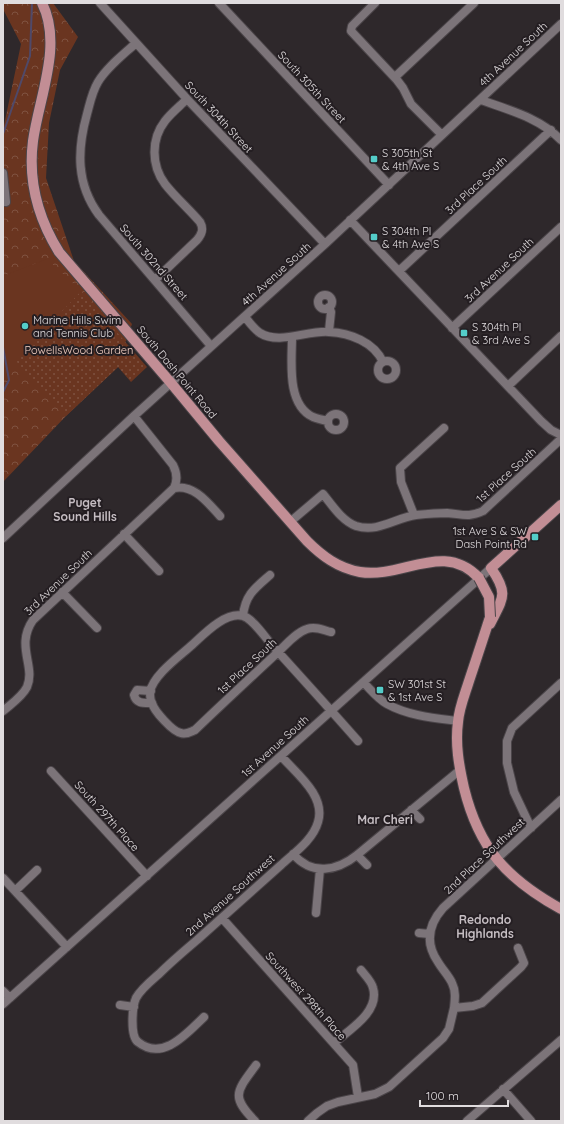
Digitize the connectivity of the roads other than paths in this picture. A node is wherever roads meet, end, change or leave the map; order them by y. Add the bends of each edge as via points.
1 (42, 3) edge
2 (100, 3) edge
3 (220, 3) edge
4 (375, 3) edge
5 (474, 3) edge
6 (561, 24) edge
7 (136, 43) junction
8 (395, 77) junction
9 (187, 99) junction
10 (481, 100) junction
11 (551, 130) junction
12 (442, 136) junction
13 (561, 140) edge
14 (3, 173) edge
15 (389, 185) junction
16 (6, 202) dead end
17 (350, 220) junction
18 (561, 227) edge
19 (325, 244) junction
20 (399, 272) junction
21 (155, 280) junction
22 (329, 307) dead end
23 (245, 317) junction
24 (452, 328) junction
25 (329, 331) junction
26 (561, 336) edge
27 (292, 337) junction
28 (211, 346) junction
29 (383, 362) dead end
30 (171, 383) junction
31 (508, 386) junction
32 (134, 416) junction
33 (328, 421) dead end
34 (444, 428) dead end
35 (561, 435) edge
36 (561, 440) edge
37 (174, 488) junction
38 (561, 505) edge
39 (414, 515) junction
40 (220, 516) dead end
41 (290, 522) junction
42 (124, 534) junction
43 (3, 538) edge
44 (491, 568) junction
45 (159, 571) dead end
46 (270, 575) dead end
47 (62, 592) junction
48 (243, 616) junction
49 (97, 628) dead end
50 (331, 632) dead end
51 (484, 635) junction
52 (279, 652) junction
53 (364, 683) junction
54 (561, 683) edge
55 (151, 696) junction
56 (332, 711) junction
57 (3, 712) edge
58 (458, 721) junction
59 (358, 741) dead end
60 (281, 756) junction
61 (460, 770) junction
62 (51, 771) dead end
63 (561, 800) edge
64 (412, 810) junction
65 (420, 819) dead end
66 (530, 828) junction
67 (294, 854) junction
68 (357, 855) junction
69 (497, 860) junction
70 (367, 864) dead end
71 (320, 869) junction
72 (37, 870) dead end
73 (147, 876) junction
74 (3, 878) edge
75 (15, 891) junction
76 (561, 908) edge
77 (316, 913) dead end
78 (222, 918) junction
79 (418, 933) dead end
80 (430, 934) junction
81 (67, 947) junction
82 (518, 948) dead end
83 (361, 970) dead end
84 (3, 991) edge
85 (10, 998) junction
86 (3, 1004) edge
87 (120, 1005) dead end
88 (134, 1007) junction
89 (454, 1008) junction
90 (204, 1017) dead end
91 (561, 1040) edge
92 (334, 1043) junction
93 (256, 1065) dead end
94 (503, 1089) junction
95 (358, 1097) junction
96 (255, 1121) edge
97 (308, 1121) edge
98 (467, 1121) edge
99 (531, 1121) edge

1 - 30 main road, South Dash Point Road via 49,21 50,43 48,69 33,139 32,163 34,189 41,214 59,252
2 - 7 street, South 304th Street
3 - 15 street, South 305th Street
4 - 8 street via 350,29
5 - 8 street
6 - 10 street, 4th Avenue South
7 - 9 street, South 304th Street
7 - 21 street, South 302nd Street via 107,70 92,94 85,119 81,172 85,189 99,216
8 - 12 street via 411,104
9 - 19 street, South 304th Street
9 - 21 street via 168,118 159,132 154,159 164,183 200,222 203,229 194,244
10 - 11 street via 532,118
10 - 12 street, 4th Avenue South
11 - 13 street
11 - 20 street, 3rd Place South
12 - 15 street, 4th Avenue South
14 - 16 street
15 - 17 street, 4th Avenue South
17 - 19 street, 4th Avenue South
17 - 20 street
18 - 24 street, 3rd Avenue South
19 - 23 street, 4th Avenue South
20 - 24 street
21 - 28 street, South 302nd Street
22 - 25 street
23 - 27 street via 260,333 274,337
23 - 28 street, 4th Avenue South
24 - 31 street
25 - 27 street
25 - 29 street via 364,341 379,354
26 - 31 street
27 - 33 street via 293,390 308,414
28 - 30 street, 4th Avenue South
30 - 32 street, 4th Avenue South
30 - 41 main road, South Dash Point Road
31 - 35 street via 541,421
32 - 37 street via 173,464 177,480
32 - 43 street, 4th Avenue South
34 - 39 street via 400,468 401,482
36 - 39 street, 1st Place South via 483,511 474,515
37 - 40 street via 192,491
37 - 42 street, 3rd Avenue South
38 - 44 main road, 1st Avenue South
39 - 41 street, 1st Place South via 377,528 366,529 345,520 323,494
41 - 51 main road, South Dash Point Road, bridge via 320,553 334,563 360,572 385,572 429,562 451,561 465,567 479,578 489,597 490,617
42 - 45 street
42 - 47 street, 3rd Avenue South
44 - 51 main road via 499,579 503,594
44 - 53 street, 1st Avenue South
46 - 48 street via 248,597
47 - 49 street
47 - 57 street, 3rd Avenue South via 36,616 27,629 25,642 28,683
48 - 52 street
48 - 55 street via 231,616 214,626 161,674 154,682
50 - 52 street, 1st Place South via 314,628 305,630
51 - 58 main road
52 - 55 street, 1st Place South via 195,730 188,733 183,734 173,729 155,710
52 - 56 street
53 - 56 street, 1st Avenue South
53 - 58 street via 386,704 430,718
54 - 66 street via 512,728 507,741 507,763 514,792
55 - 55 street via 139,702 135,700 134,695 137,690
56 - 59 street
56 - 60 street, 1st Avenue South
58 - 61 main road via 457,748
60 - 67 street, 2nd Avenue Southwest via 310,788 319,811 314,832
60 - 73 street, 1st Avenue South
61 - 64 street
61 - 69 main road via 474,820 482,838
62 - 73 street, South 297th Place
63 - 66 street, 2nd Place Southwest
64 - 65 street
64 - 68 street
66 - 69 street, 2nd Place Southwest
67 - 71 street via 303,863
67 - 78 street, 2nd Avenue Southwest
68 - 70 street
68 - 71 street via 336,867
69 - 76 main road via 520,883
69 - 80 street, 2nd Place Southwest via 443,908 432,924
71 - 77 street
72 - 75 street
73 - 81 street, 1st Avenue South
74 - 75 street
75 - 81 street
78 - 88 street, 2nd Avenue Southwest via 152,979 136,999
78 - 92 street, Southwest 298th Place
79 - 80 street
80 - 89 street via 432,952 452,983 455,995
81 - 85 street, 1st Avenue South
82 - 89 street via 524,963 522,967 482,1003
83 - 92 street via 373,988 374,1003 364,1017
84 - 85 street
85 - 86 street, 1st Avenue South
87 - 88 street
88 - 90 street, 2nd Avenue Southwest via 133,1030 137,1041 152,1049 165,1047 180,1039
89 - 95 street via 449,1029 443,1038 389,1087 375,1094
91 - 94 street
92 - 95 street, Southwest 298th Place via 353,1065
93 - 96 street via 241,1085 239,1092 242,1108
94 - 98 street
94 - 99 street
95 - 97 street via 327,1106

